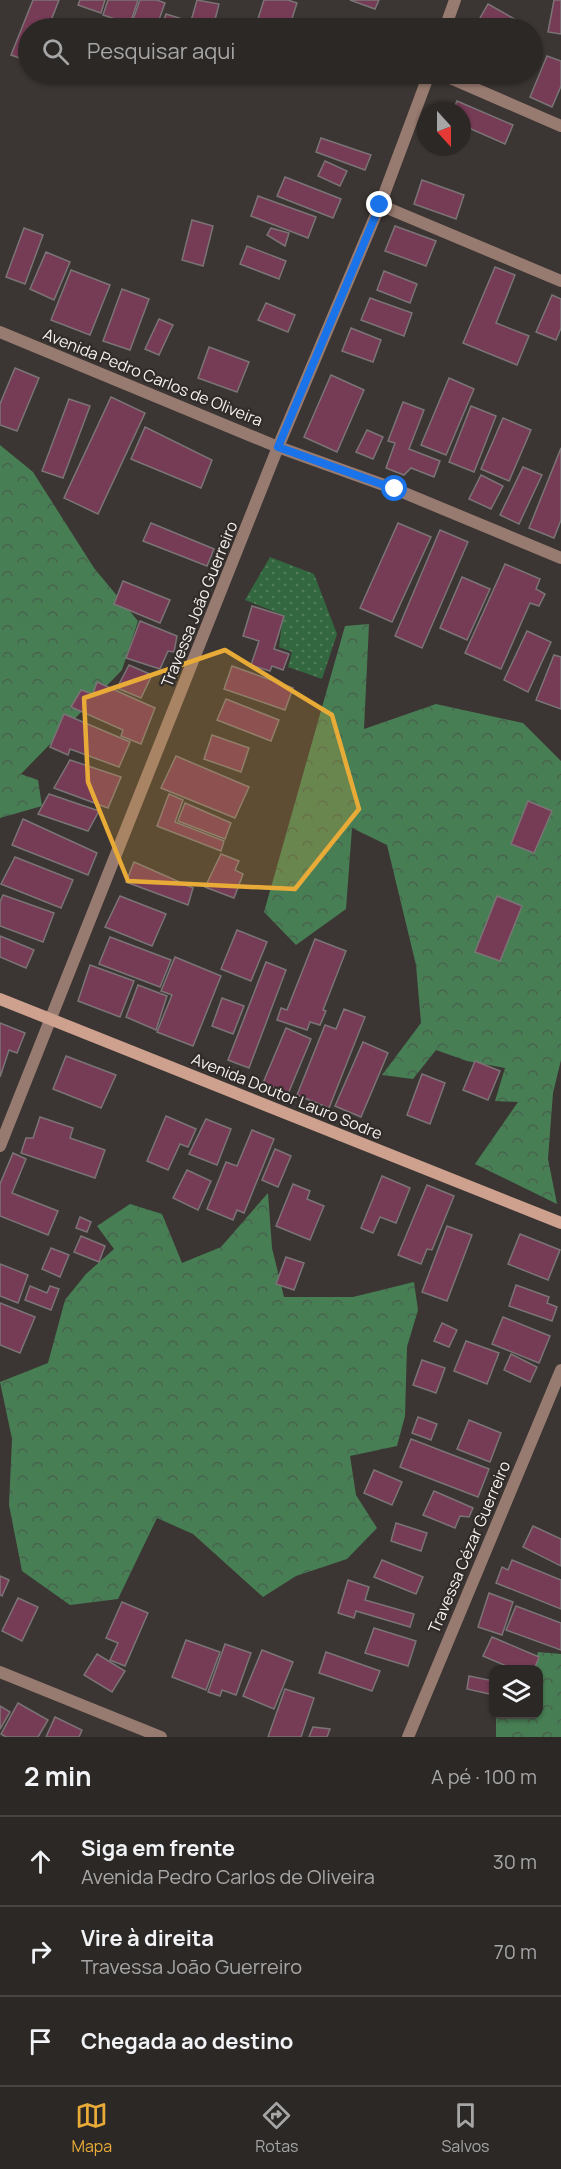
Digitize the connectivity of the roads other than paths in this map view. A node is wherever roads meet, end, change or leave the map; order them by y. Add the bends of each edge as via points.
1 (455, 0) edge
2 (449, 18) edge
3 (425, 84) edge
4 (464, 84) edge
5 (561, 126) edge
6 (380, 205) junction
7 (561, 281) edge
8 (0, 332) edge
9 (278, 447) junction
10 (561, 558) edge
11 (0, 999) edge
12 (52, 1020) junction
13 (0, 1146) edge
14 (561, 1223) edge
15 (561, 1370) edge
16 (0, 1672) edge
17 (161, 1737) edge
18 (408, 1737) edge

1 - 2 street
3 - 6 street, Travessa João Guerreiro
4 - 5 street
6 - 7 street
6 - 9 street, Travessa João Guerreiro
8 - 9 street, Avenida Pedro Carlos de Oliveira
9 - 10 street, Avenida Pedro Carlos de Oliveira via 395,489
9 - 12 street, Travessa João Guerreiro
11 - 12 street, Avenida Doutor Lauro Sodre
12 - 13 street, Travessa João Guerreiro
12 - 14 street, Avenida Doutor Lauro Sodre
15 - 18 street, Travessa Cézar Guerreiro
16 - 17 street

